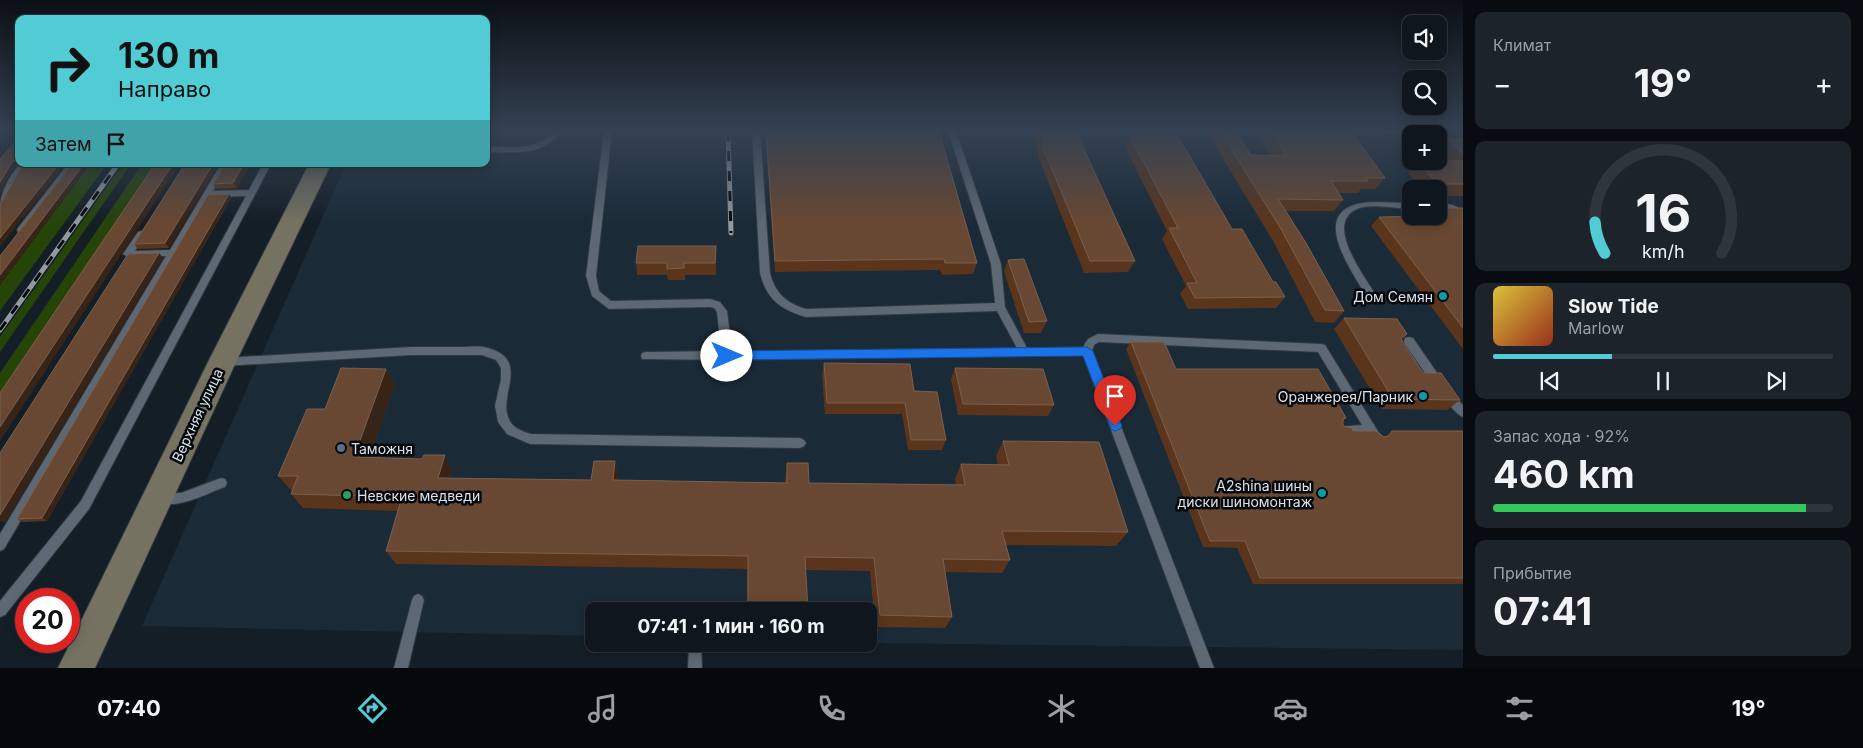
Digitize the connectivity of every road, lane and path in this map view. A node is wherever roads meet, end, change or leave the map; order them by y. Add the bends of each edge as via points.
1 (604, 162) edge
2 (758, 162) edge
3 (962, 162) edge
4 (22, 167) edge
5 (70, 167) edge
6 (223, 167) edge
7 (265, 167) edge
8 (319, 167) edge
9 (251, 193) junction
10 (208, 194) junction
11 (0, 206) edge
12 (1402, 206) edge
13 (1447, 206) edge
14 (1463, 214) edge
15 (144, 229) edge
16 (14, 239) edge
17 (173, 253) junction
18 (1372, 297) dead end
19 (1000, 307) junction
20 (1409, 342) dead end
21 (1087, 351) junction
22 (1025, 353) junction
23 (646, 356) dead end
24 (727, 356) junction
25 (222, 362) junction
26 (1463, 412) edge
27 (1341, 430) edge
28 (800, 443) dead end
29 (221, 483) dead end
30 (159, 498) junction
31 (0, 545) edge
32 (418, 600) dead end
33 (0, 611) edge
34 (695, 652) edge
35 (76, 668) edge
36 (401, 668) edge
37 (695, 668) edge
38 (1207, 668) edge

1 - 24 lane via 591,276 595,294 609,305 717,305 722,310
2 - 19 lane via 765,273 772,294 780,303 806,313
3 - 19 lane via 996,264
4 - 11 lane
5 - 16 lane
6 - 10 lane
7 - 9 lane
8 - 25 street, Верхняя улица
9 - 10 lane
9 - 33 lane via 85,505
10 - 17 lane
12 - 18 lane via 1355,207 1344,214 1340,223 1338,233 1342,244
13 - 14 lane
15 - 17 lane via 126,258
17 - 31 lane
19 - 22 lane
20 - 26 lane via 1448,397
21 - 22 lane
21 - 27 lane via 1088,345 1098,338 1321,348 1374,434
21 - 38 lane
22 - 24 lane
23 - 24 lane
25 - 28 lane via 411,351 483,351 501,357 506,364 500,413 509,430 518,436 530,439
25 - 30 street, Верхняя улица
29 - 30 lane via 180,498
30 - 35 street, Верхняя улица
32 - 36 lane
34 - 37 lane

